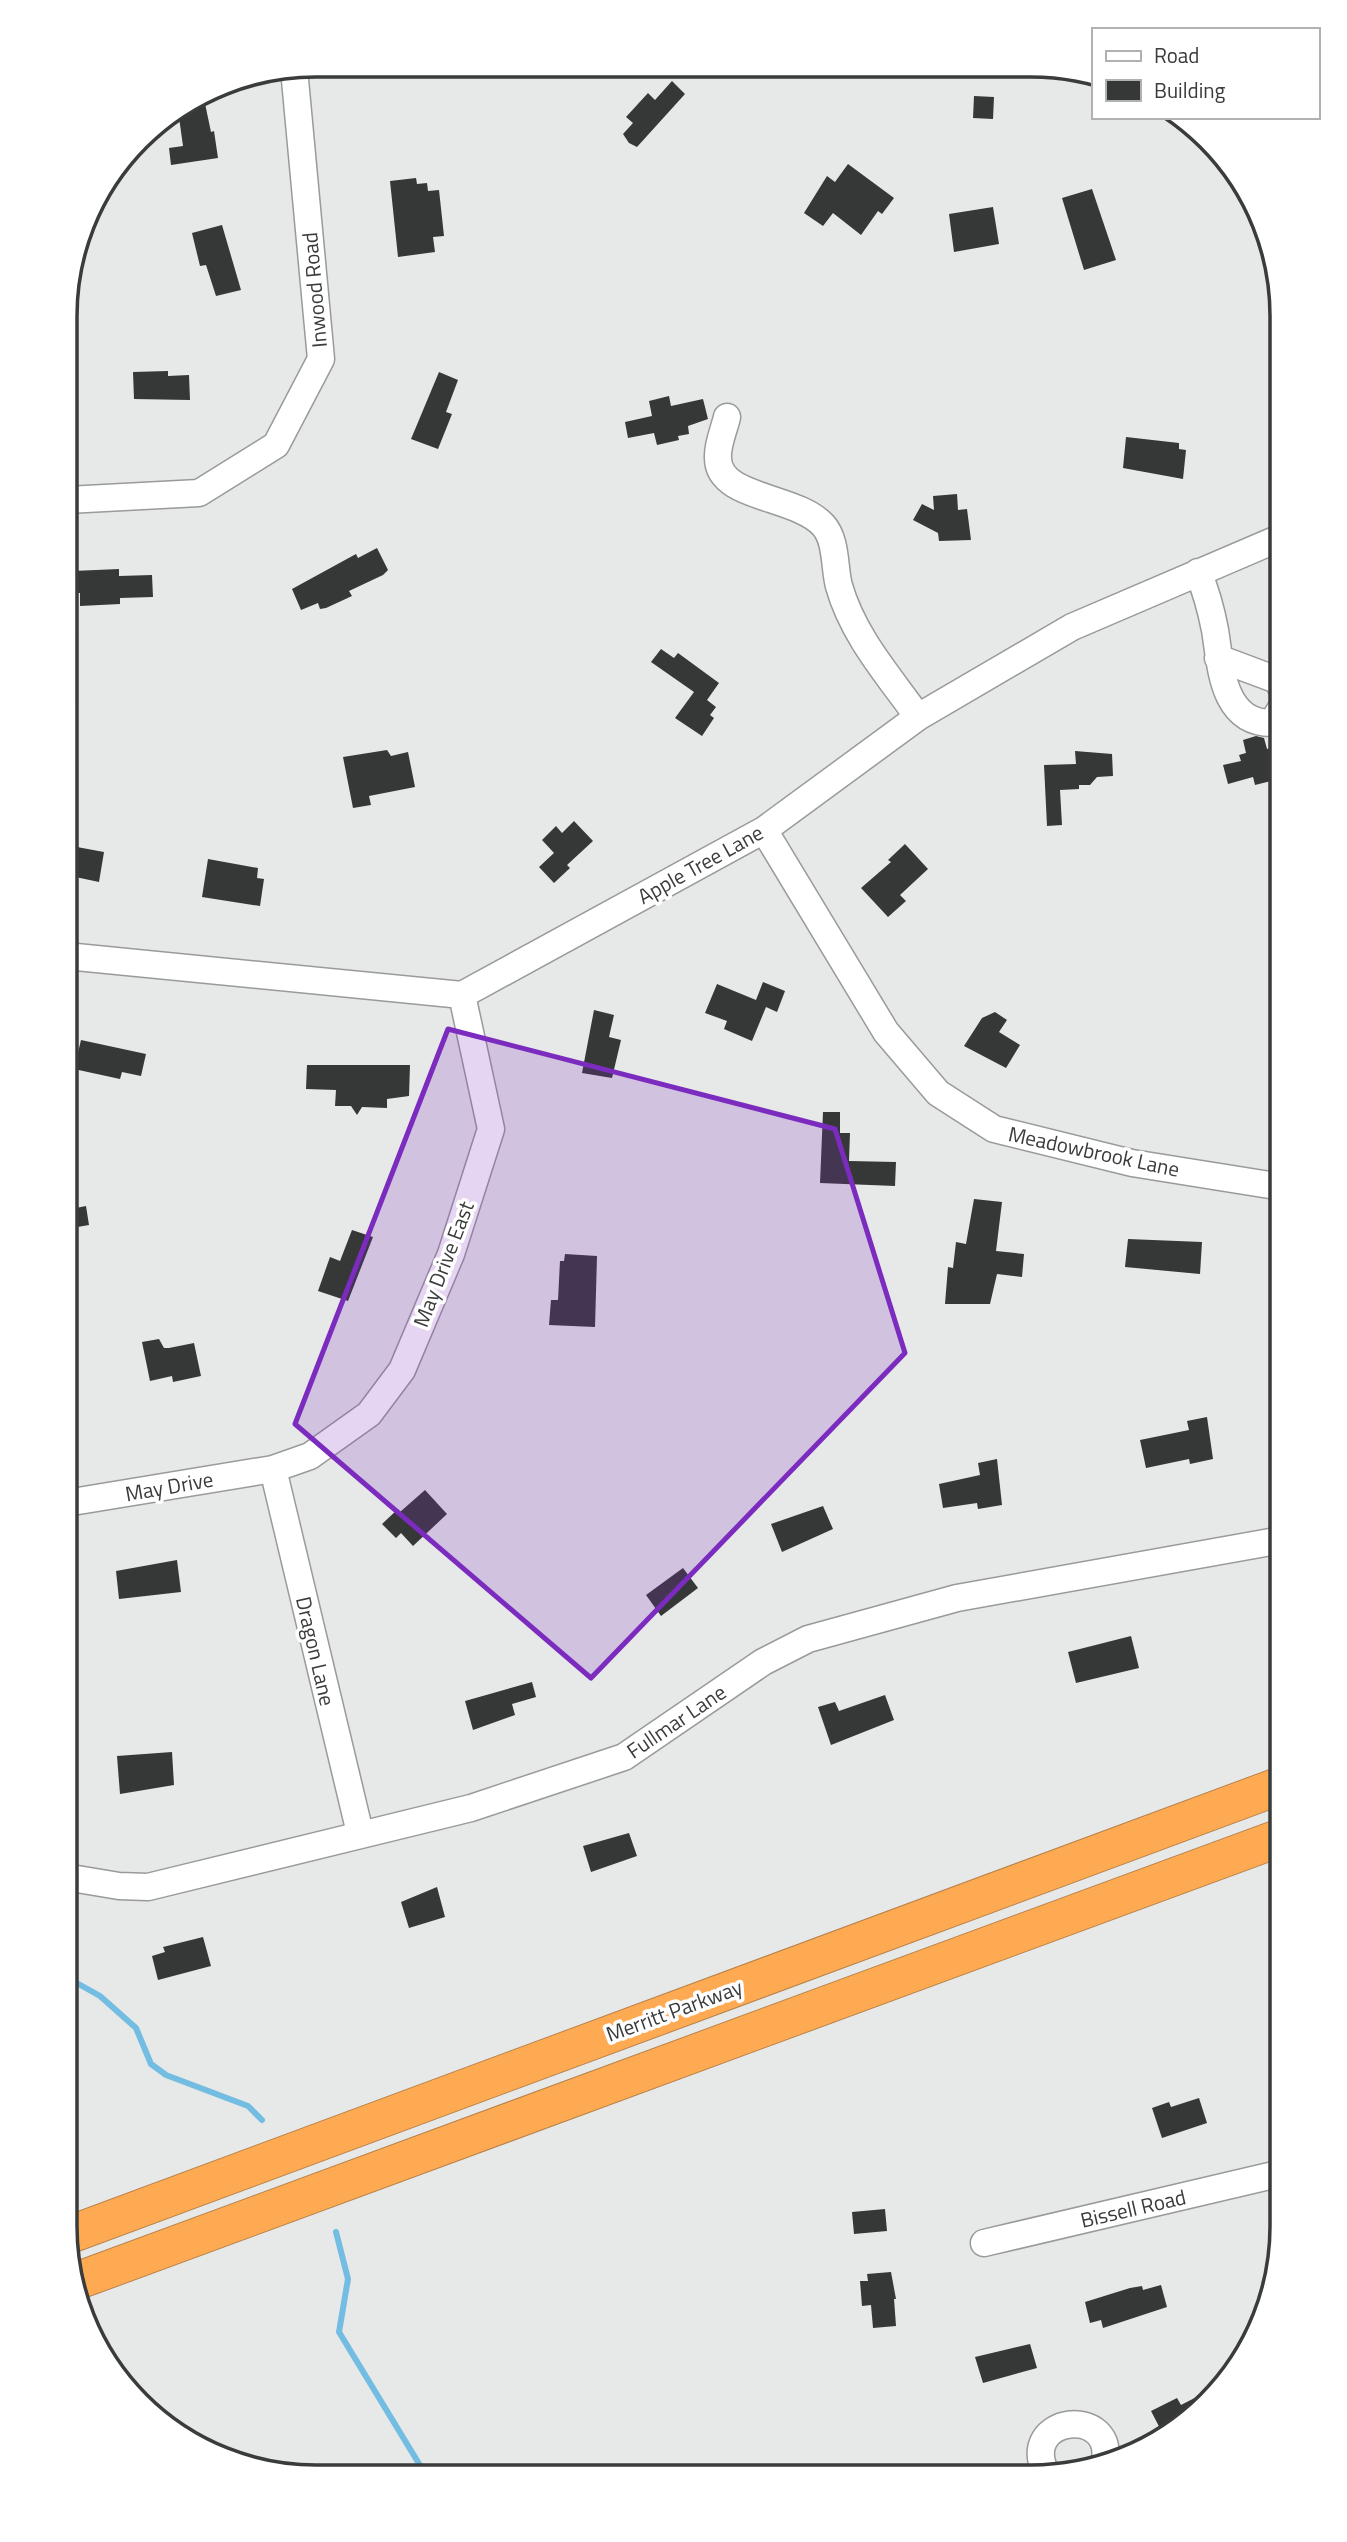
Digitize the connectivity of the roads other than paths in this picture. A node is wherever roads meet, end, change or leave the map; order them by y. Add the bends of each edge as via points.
1 (295, 78) edge
2 (727, 416) dead end
3 (77, 499) edge
4 (1270, 542) edge
5 (1198, 572) junction
6 (1218, 658) junction
7 (1270, 677) edge
8 (918, 718) junction
9 (1270, 723) edge
10 (764, 830) junction
11 (77, 957) edge
12 (462, 995) junction
13 (1270, 1185) edge
14 (273, 1469) junction
15 (77, 1501) edge
16 (1269, 1542) edge
17 (1269, 1790) edge
18 (360, 1833) junction
19 (1269, 1842) edge
20 (77, 1879) edge
21 (1269, 2177) edge
22 (77, 2232) edge
23 (984, 2243) dead end
24 (83, 2279) edge
25 (1104, 2453) edge
26 (1043, 2464) edge

1 - 3 street, Inwood Road via 321,359 276,445 199,493
2 - 8 street via 717,455 724,478 735,488 789,503 826,528 846,612
4 - 5 street, Apple Tree Lane
5 - 6 street via 1208,597
5 - 8 street, Apple Tree Lane via 1072,627
6 - 7 street
6 - 9 street via 1227,694 1237,709 1259,723
8 - 10 street, Apple Tree Lane
10 - 12 street, Apple Tree Lane
10 - 13 street, Meadowbrook Lane via 886,1032 938,1093 994,1129 1132,1163
11 - 12 street
12 - 14 street, May Drive East via 491,1129 451,1254 402,1370 369,1414 310,1456
14 - 15 street, May Drive
14 - 18 street, Dragon Lane
16 - 18 street, Fullmar Lane via 957,1598 808,1639 763,1662 624,1757 471,1808
17 - 22 highway, Merritt Parkway
18 - 20 street, Fullmar Lane via 148,1887
19 - 24 highway
21 - 23 street, Bissell Road
25 - 26 street via 1096,2433 1069,2423 1053,2431 1043,2445

